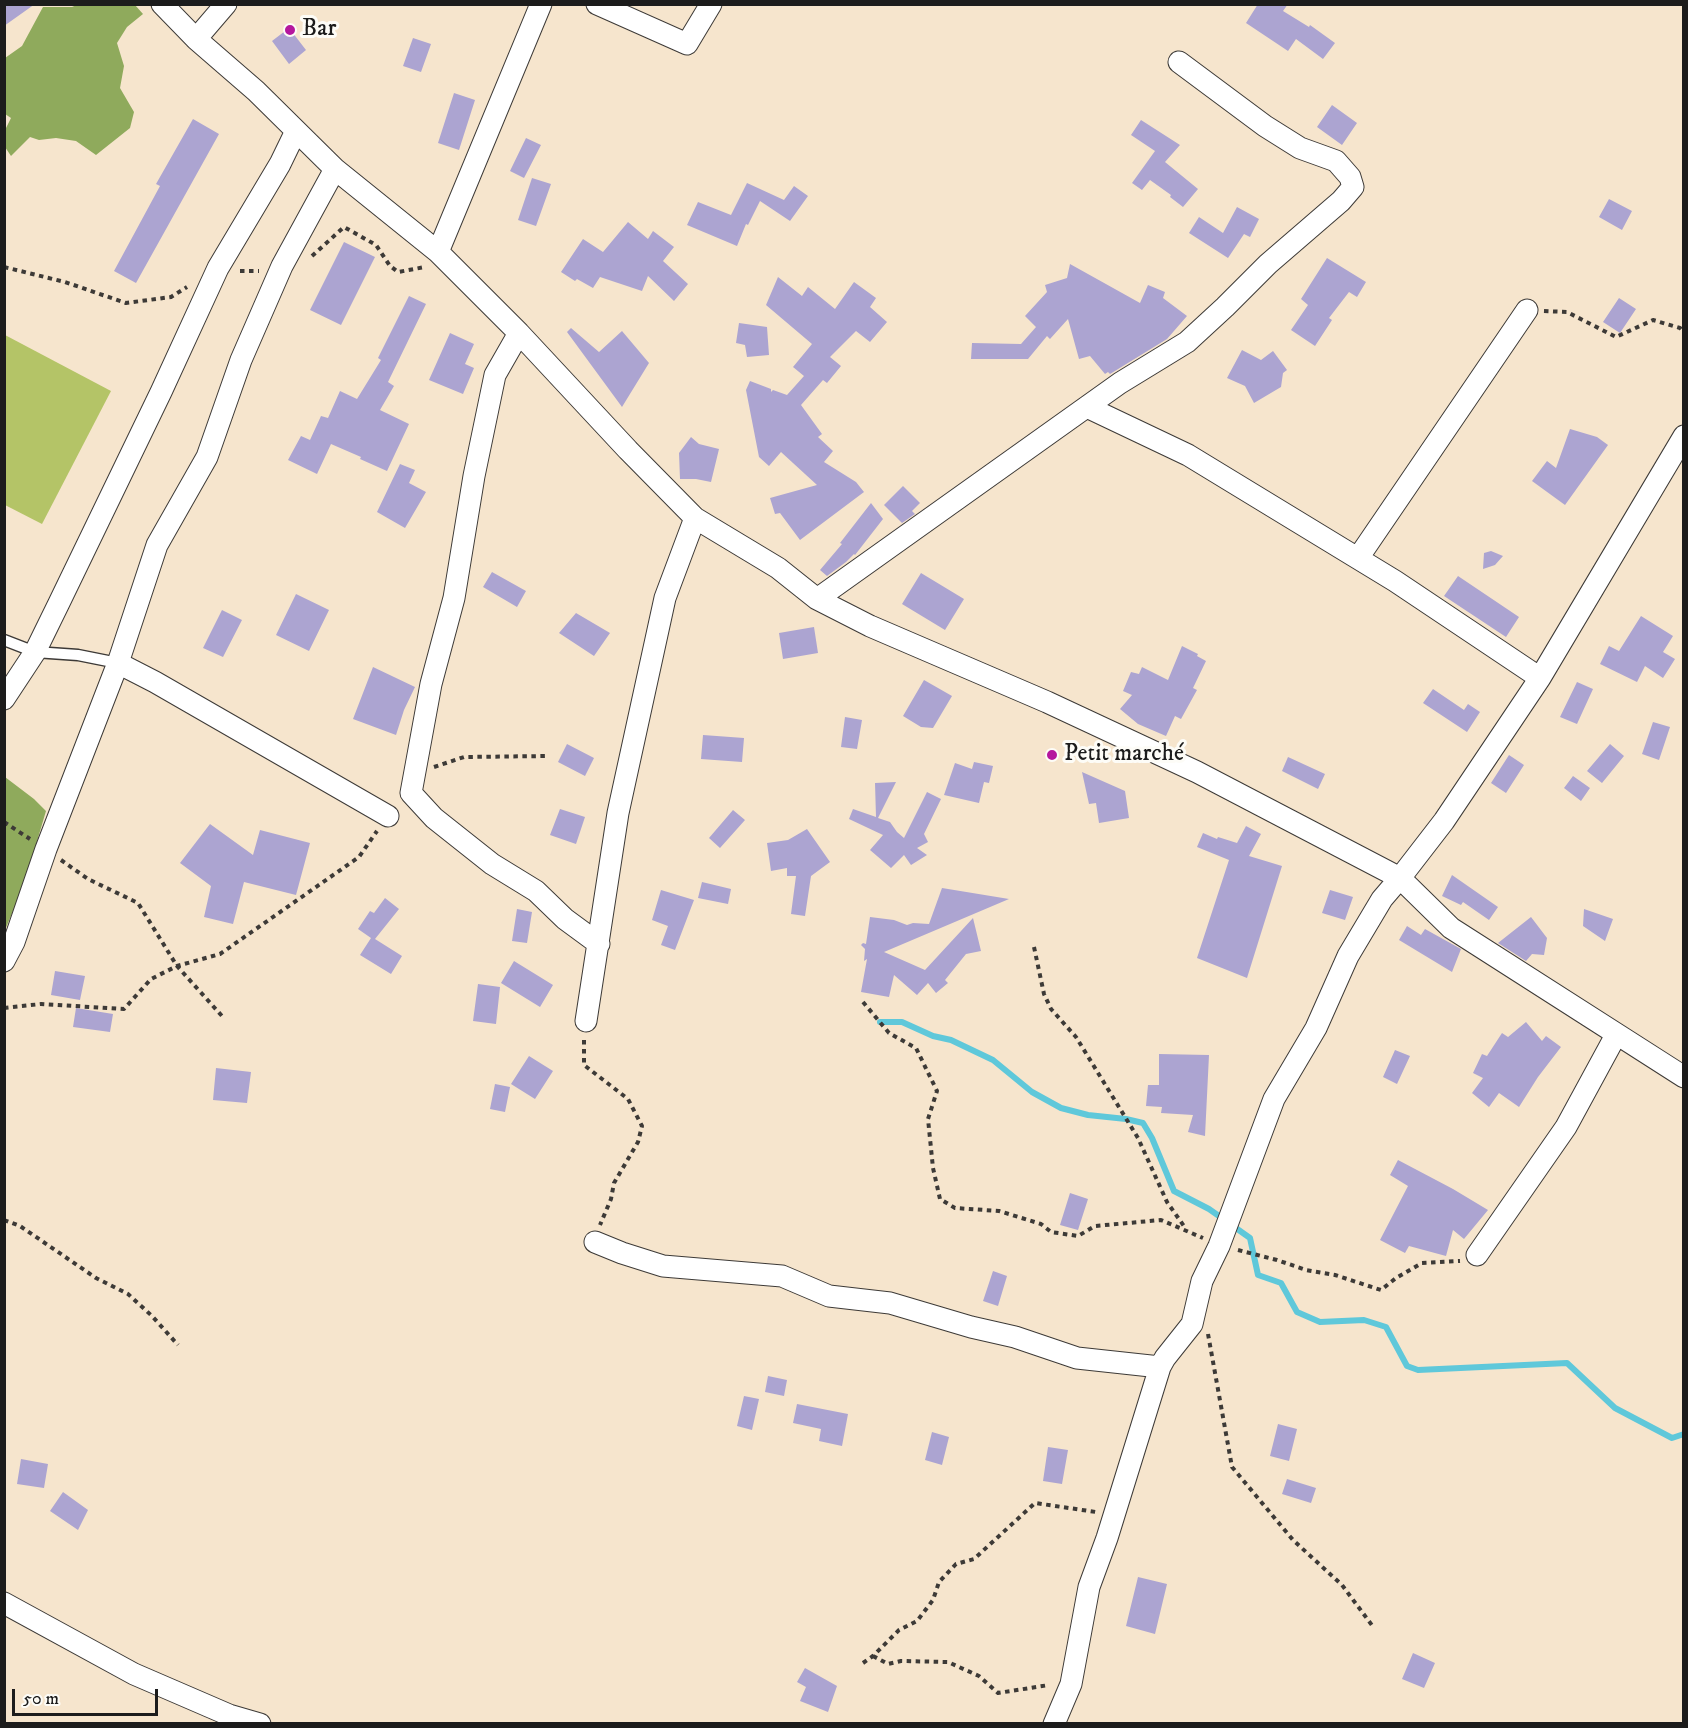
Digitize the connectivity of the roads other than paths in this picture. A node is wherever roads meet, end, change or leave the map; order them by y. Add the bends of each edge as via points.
1 (162, 4) edge
2 (226, 4) edge
3 (541, 4) edge
4 (597, 4) edge
5 (711, 4) edge
6 (196, 39) junction
7 (1179, 62) dead end
8 (296, 131) junction
9 (335, 169) junction
10 (438, 252) junction
11 (1527, 310) road end
12 (519, 333) junction
13 (1087, 407) junction
14 (1683, 436) edge
15 (695, 518) junction
16 (1358, 558) junction
17 (817, 599) junction
18 (4, 640) edge
19 (35, 652) junction
20 (118, 663) junction
21 (1540, 678) junction
22 (4, 699) edge
23 (388, 816) road end
24 (1400, 878) junction
25 (599, 944) junction
26 (8, 947) edge
27 (586, 1021) road end
28 (1616, 1035) junction
29 (1683, 1077) edge
30 (595, 1242) road end
31 (1477, 1255) road end
32 (1160, 1368) junction
33 (4, 1603) edge
34 (260, 1724) edge
35 (1054, 1724) edge

1 - 6 street
2 - 6 street
3 - 10 street
4 - 5 street via 687,44
6 - 8 street
7 - 13 street via 1265,126 1300,148 1336,161 1353,187 1186,342
8 - 9 street
8 - 19 street via 218,268
9 - 10 street
9 - 20 street via 273,287 241,360 207,457 157,545
10 - 12 street
11 - 16 street
12 - 15 street
12 - 25 street via 495,375 454,598 411,793 434,818 492,864 536,891
13 - 16 street via 1188,455
13 - 17 street
14 - 21 street
15 - 17 street via 778,567
15 - 25 street via 665,598 618,813
16 - 21 street
17 - 24 street via 1197,772
18 - 19 lane
19 - 20 lane
19 - 22 street
20 - 23 street
20 - 26 street
21 - 24 street via 1444,821
24 - 28 street via 1451,927
24 - 32 street via 1382,899 1348,956 1316,1028 1274,1099 1202,1281 1192,1324
25 - 27 street
28 - 29 street
28 - 31 street via 1566,1127
30 - 32 street via 663,1266 782,1276 829,1296 890,1303 1077,1358
32 - 35 street via 1089,1587 1071,1684
33 - 34 street via 134,1674 229,1715

